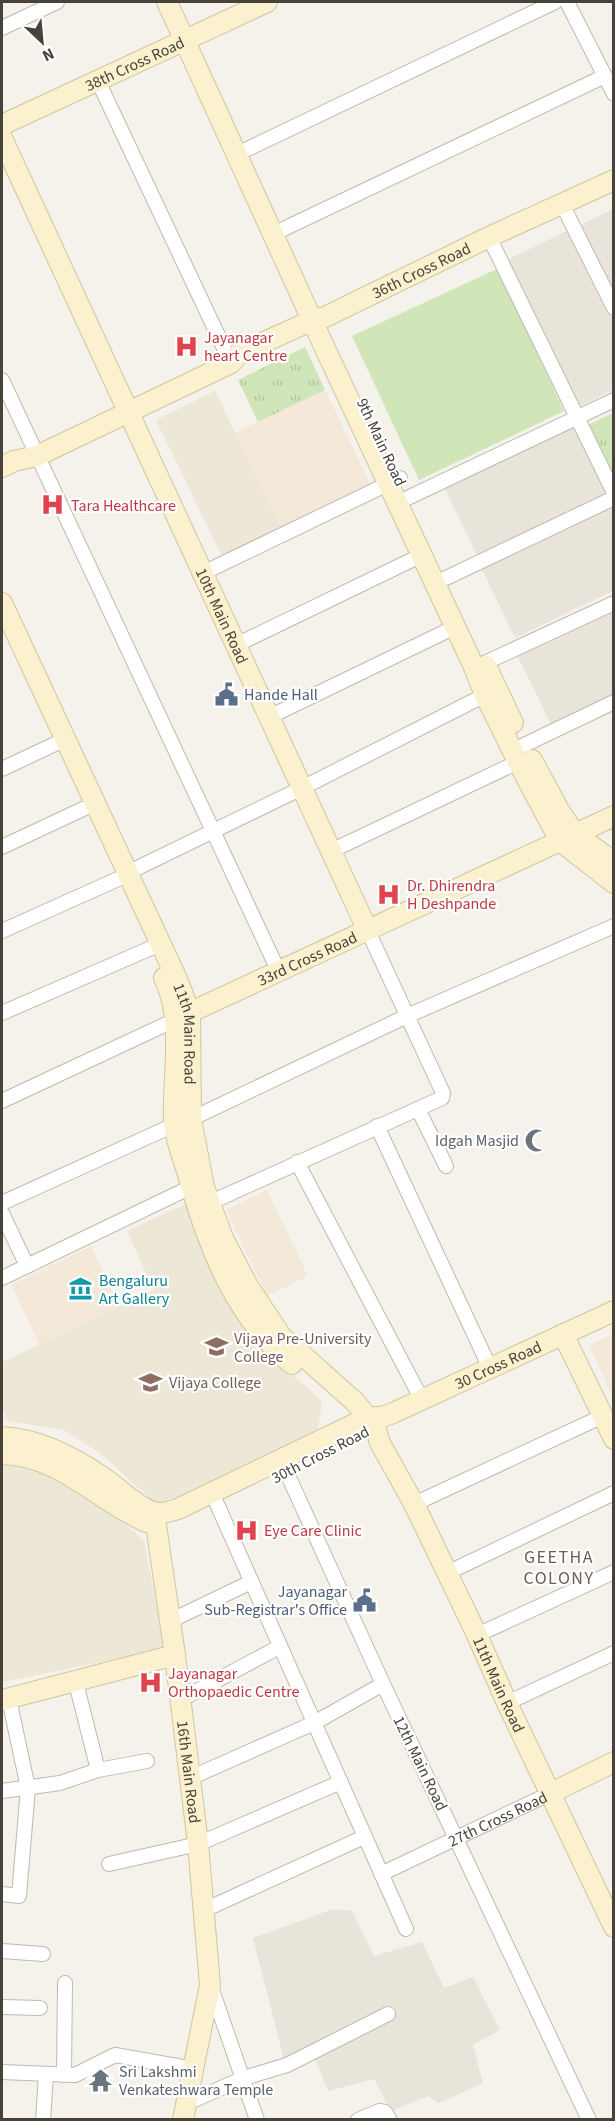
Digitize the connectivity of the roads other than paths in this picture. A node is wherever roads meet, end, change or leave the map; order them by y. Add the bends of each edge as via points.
1 (57, 2) edge
2 (167, 2) edge
3 (179, 2) edge
4 (267, 2) edge
5 (555, 2) edge
6 (567, 2) edge
7 (2, 28) edge
8 (190, 38) junction
9 (605, 76) junction
10 (98, 81) junction
11 (614, 94) edge
12 (2, 125) edge
13 (2, 138) edge
14 (243, 151) junction
15 (614, 180) edge
16 (614, 191) edge
17 (564, 208) junction
18 (279, 231) junction
19 (491, 242) junction
20 (614, 308) edge
21 (321, 323) junction
22 (231, 363) junction
23 (2, 380) edge
24 (614, 400) edge
25 (129, 412) junction
26 (576, 417) junction
27 (37, 456) junction
28 (2, 467) edge
29 (2, 478) edge
30 (394, 481) junction
31 (614, 493) edge
32 (614, 498) edge
33 (403, 500) junction
34 (422, 555) junction
35 (203, 573) junction
36 (446, 578) junction
37 (2, 603) edge
38 (614, 603) edge
39 (455, 627) junction
40 (2, 630) edge
41 (236, 645) junction
42 (479, 665) junction
43 (491, 692) junction
44 (614, 702) edge
45 (269, 717) junction
46 (55, 744) junction
47 (521, 754) junction
48 (2, 769) edge
49 (302, 788) junction
50 (85, 808) junction
51 (614, 816) edge
52 (213, 832) junction
53 (568, 837) junction
54 (2, 847) edge
55 (331, 851) junction
56 (614, 862) edge
57 (123, 876) junction
58 (614, 883) edge
59 (614, 926) edge
60 (367, 929) junction
61 (2, 931) edge
62 (151, 948) junction
63 (278, 970) junction
64 (2, 1013) edge
65 (183, 1016) junction
66 (407, 1016) junction
67 (2, 1101) edge
68 (418, 1109) junction
69 (182, 1122) junction
70 (377, 1126) junction
71 (297, 1162) junction
72 (446, 1166) dead end
73 (191, 1187) junction
74 (2, 1203) edge
75 (209, 1203) junction
76 (2, 1213) edge
77 (27, 1266) junction
78 (2, 1278) edge
79 (614, 1311) edge
80 (563, 1334) junction
81 (490, 1368) junction
82 (422, 1400) junction
83 (603, 1416) junction
84 (372, 1426) junction
85 (2, 1437) edge
86 (614, 1439) edge
87 (2, 1454) edge
88 (286, 1471) junction
89 (614, 1493) edge
90 (217, 1504) junction
91 (414, 1504) junction
92 (156, 1525) junction
93 (614, 1572) edge
94 (447, 1573) junction
95 (250, 1582) junction
96 (170, 1621) junction
97 (477, 1635) junction
98 (279, 1647) junction
99 (614, 1653) edge
100 (175, 1655) junction
101 (75, 1679) junction
102 (383, 1684) junction
103 (5, 1699) edge
104 (180, 1700) junction
105 (507, 1703) junction
106 (314, 1723) junction
107 (147, 1761) dead end
108 (614, 1762) edge
109 (98, 1770) junction
110 (190, 1778) junction
111 (341, 1782) junction
112 (28, 1788) junction
113 (2, 1791) edge
114 (551, 1793) junction
115 (364, 1838) junction
116 (457, 1839) junction
117 (198, 1844) junction
118 (109, 1864) dead end
119 (381, 1874) junction
120 (2, 1894) edge
121 (202, 1911) junction
122 (614, 1927) edge
123 (406, 1929) dead end
124 (2, 1951) edge
125 (43, 1954) dead end
126 (64, 1983) dead end
127 (210, 1985) junction
128 (2, 2007) edge
129 (40, 2008) dead end
130 (388, 2014) dead end
131 (194, 2069) junction
132 (2, 2072) edge
133 (46, 2074) junction
134 (64, 2075) junction
135 (244, 2078) junction
136 (185, 2111) edge
137 (585, 2118) edge
138 (43, 2120) edge
139 (257, 2120) edge
140 (358, 2120) edge
141 (390, 2120) edge

1 - 7 street
2 - 8 main road, 9th Main Road
3 - 8 main road, 9th Main Road
4 - 8 main road, 38th Cross Road
5 - 14 street
6 - 9 street
8 - 10 main road, 38th Cross Road
8 - 14 main road, 9th Main Road
9 - 11 street
9 - 18 street
10 - 12 main road, 38th Cross Road
10 - 22 street
13 - 25 main road, 10th Main Road
14 - 18 main road, 9th Main Road
15 - 17 main road, 36th Cross Road
16 - 17 main road, 36th Cross Road
17 - 19 main road, 36th Cross Road
17 - 20 street
18 - 21 main road, 9th Main Road
19 - 21 main road, 36th Cross Road
19 - 26 street
21 - 22 main road, 36th Cross Road via 240,353
21 - 30 main road, 9th Main Road
22 - 25 main road, 36th Cross Road
23 - 27 street
24 - 26 street
25 - 27 main road, 36th Cross Road
25 - 35 main road, 10th Main Road
26 - 31 street
26 - 33 street
27 - 28 main road, 36th Cross Road
27 - 29 main road, 36th Cross Road
27 - 52 street
30 - 33 main road, 9th Main Road
30 - 35 street
32 - 36 street
33 - 34 main road, 9th Main Road
33 - 36 main road, 9th Main Road
34 - 39 main road, 9th Main Road
34 - 41 street
35 - 41 main road, 10th Main Road
36 - 42 main road, 9th Main Road
37 - 57 main road, 11th Main Road
38 - 42 street
39 - 42 main road, 9th Main Road
39 - 45 street
40 - 46 main road, 11th Main Road
41 - 45 main road, 10th Main Road
42 - 43 main road, 9th Main Road
43 - 47 main road, 9th Main Road
43 - 49 street
44 - 47 street
45 - 49 main road, 10th Main Road
46 - 48 street
46 - 50 main road, 11th Main Road
47 - 53 main road, 9th Main Road
47 - 55 street
49 - 52 street
49 - 55 main road, 10th Main Road
50 - 54 street
50 - 57 main road, 11th Main Road
51 - 53 main road, 33rd Cross Road
52 - 57 street
52 - 63 street
53 - 56 main road, 9th Main Road
53 - 58 main road, 9th Main Road
53 - 60 main road, 33rd Cross Road
55 - 60 main road, 10th Main Road
57 - 61 street
57 - 62 main road, 11th Main Road
57 - 65 main road, 11th Main Road via 177,979
59 - 66 street
60 - 63 main road, 33rd Cross Road
60 - 66 street, 10th Main Road
62 - 64 street
62 - 65 main road, 11th Main Road
63 - 65 main road, 33rd Cross Road
65 - 67 street, 33rd Cross Road
65 - 69 main road, 11th Main Road
66 - 68 street, 10th Main Road via 443,1093 441,1099
66 - 69 street
68 - 70 street
68 - 72 street
69 - 73 main road, 11th Main Road
69 - 74 street
69 - 75 main road, 11th Main Road
70 - 71 street
70 - 81 street
71 - 75 street
71 - 82 street
73 - 77 street
73 - 84 main road, 11th Main Road via 210,1242 250,1319 270,1345
75 - 84 main road, 11th Main Road via 235,1262 281,1336
76 - 77 street
77 - 78 street
79 - 80 main road, 30 Cross Road
80 - 81 main road, 30 Cross Road
80 - 83 main road
81 - 82 main road, 30 Cross Road
82 - 84 main road, 30 Cross Road
83 - 86 main road
83 - 91 street
84 - 85 main road, 30th Cross Road via 165,1513 148,1510 101,1476 56,1451
84 - 88 main road, 30th Cross Road
84 - 91 main road, 11th Main Road
87 - 92 main road via 28,1456 47,1464 135,1517
88 - 90 main road, 30th Cross Road
88 - 102 street, 12th Main Road
89 - 94 street
90 - 92 main road, 30th Cross Road via 183,1519
90 - 95 street
91 - 94 main road, 11th Main Road
92 - 96 main road, 16th Main Road
93 - 97 street
94 - 97 main road, 11th Main Road
95 - 96 street
95 - 98 street
96 - 100 main road, 16th Main Road
97 - 105 main road, 11th Main Road
98 - 104 street
98 - 106 street
99 - 105 street
100 - 101 main road
100 - 104 main road, 16th Main Road
101 - 103 main road
101 - 109 street
102 - 106 street
102 - 116 street, 12th Main Road
103 - 112 street
104 - 110 main road, 16th Main Road
105 - 114 main road, 11th Main Road
106 - 110 street
106 - 111 street
107 - 109 street
108 - 114 main road, 27th Cross Road
109 - 112 street via 60,1783
110 - 117 main road, 16th Main Road
111 - 115 street
111 - 117 street
112 - 113 street
112 - 120 street via 19,1896
114 - 116 street, 27th Cross Road
114 - 122 main road, 11th Main Road
115 - 119 street
115 - 121 street
116 - 119 street, 27th Cross Road
116 - 137 street, 12th Main Road
117 - 118 street
117 - 121 main road, 16th Main Road
119 - 123 street
121 - 127 main road, 16th Main Road
124 - 125 street
126 - 134 street
127 - 131 main road, 16th Main Road
127 - 135 street, 16th Main Road
128 - 129 street
130 - 135 street via 287,2065
131 - 134 street via 115,2055 77,2075
131 - 136 main road, 16th Main Road
132 - 133 street
133 - 134 street
133 - 138 street
135 - 136 street
135 - 139 street, 16th Main Road
140 - 141 street via 379,2111 385,2112

